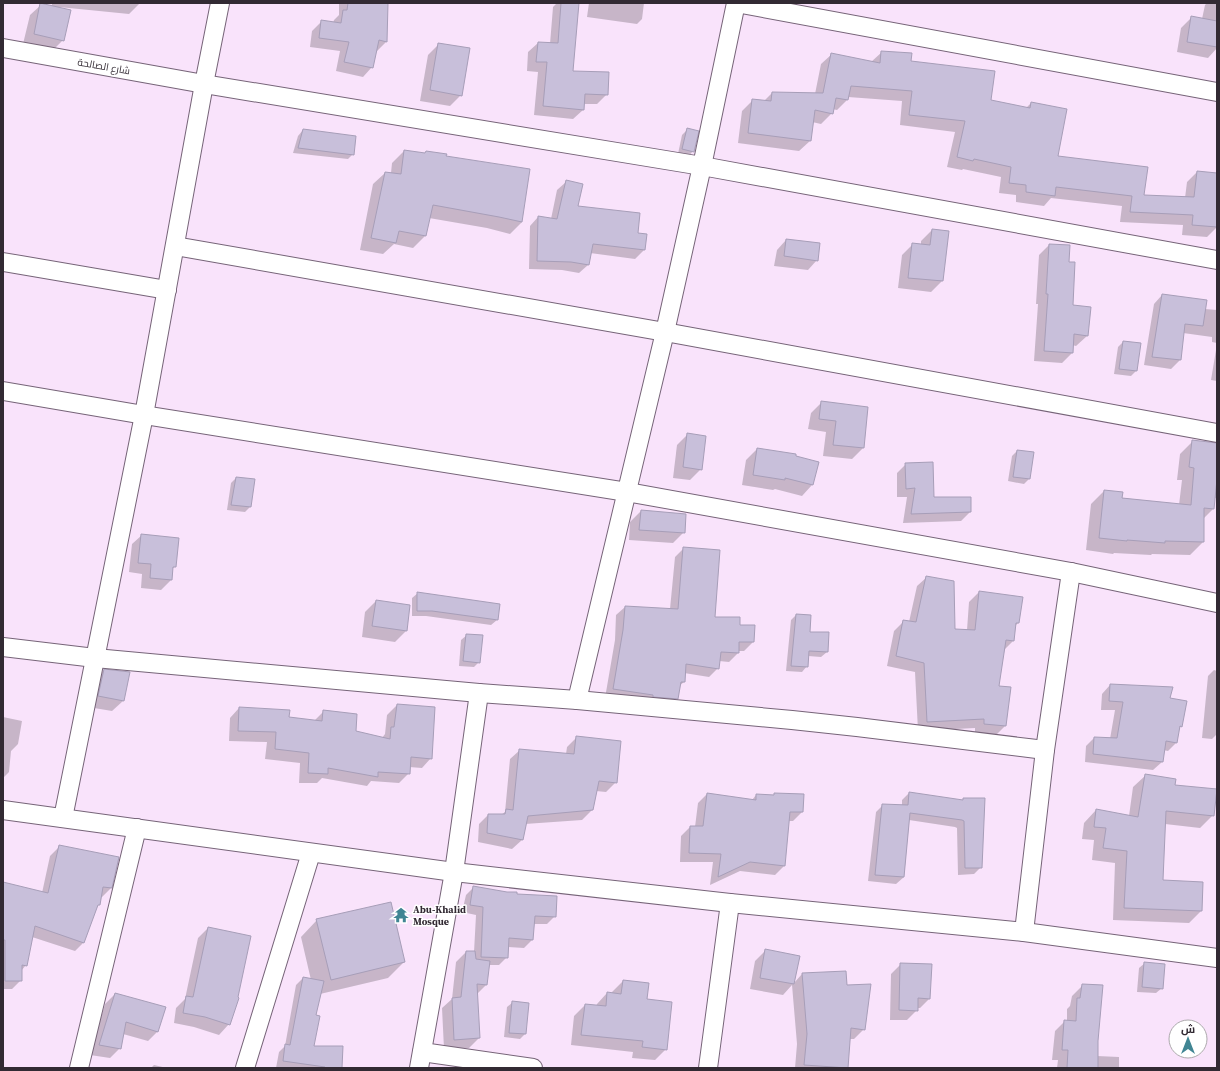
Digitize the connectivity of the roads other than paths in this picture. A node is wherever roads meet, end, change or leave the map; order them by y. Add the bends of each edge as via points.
1 (220, 3) edge
2 (736, 3) edge
3 (3, 48) edge
4 (204, 84) junction
5 (1217, 92) edge
6 (702, 166) junction
7 (175, 246) junction
8 (1217, 260) edge
9 (3, 262) edge
10 (167, 290) junction
11 (665, 332) junction
12 (3, 391) edge
13 (144, 415) junction
14 (1217, 432) edge
15 (627, 492) junction
16 (1071, 572) junction
17 (1217, 603) edge
18 (3, 648) edge
19 (95, 658) junction
20 (479, 693) junction
21 (577, 700) junction
22 (1045, 750) junction
23 (3, 810) edge
24 (63, 818) junction
25 (137, 828) junction
26 (311, 853) junction
27 (454, 872) junction
28 (730, 903) junction
29 (1024, 932) junction
30 (1217, 958) edge
31 (420, 1060) edge
32 (79, 1068) edge
33 (245, 1068) edge
34 (533, 1068) edge
35 (708, 1068) edge

1 - 4 street
2 - 5 street
2 - 6 street
3 - 4 street, شارع الصالحة
4 - 6 street, شارع الصالحة
4 - 7 street
6 - 8 street, شارع الصالحة
6 - 11 street
7 - 10 street
7 - 11 street
9 - 10 street
10 - 13 street
11 - 14 street
11 - 15 street
12 - 13 street
13 - 15 street
13 - 19 street
15 - 16 street
15 - 21 street
16 - 17 street
16 - 22 street
18 - 19 street
19 - 20 street
19 - 24 street
20 - 21 street
20 - 27 street
21 - 22 street via 850,726
22 - 29 street
23 - 24 street
24 - 25 street
25 - 26 street
25 - 32 street
26 - 27 street
26 - 33 street
27 - 28 street
27 - 31 street
28 - 29 street
28 - 35 street
29 - 30 street
31 - 34 street

